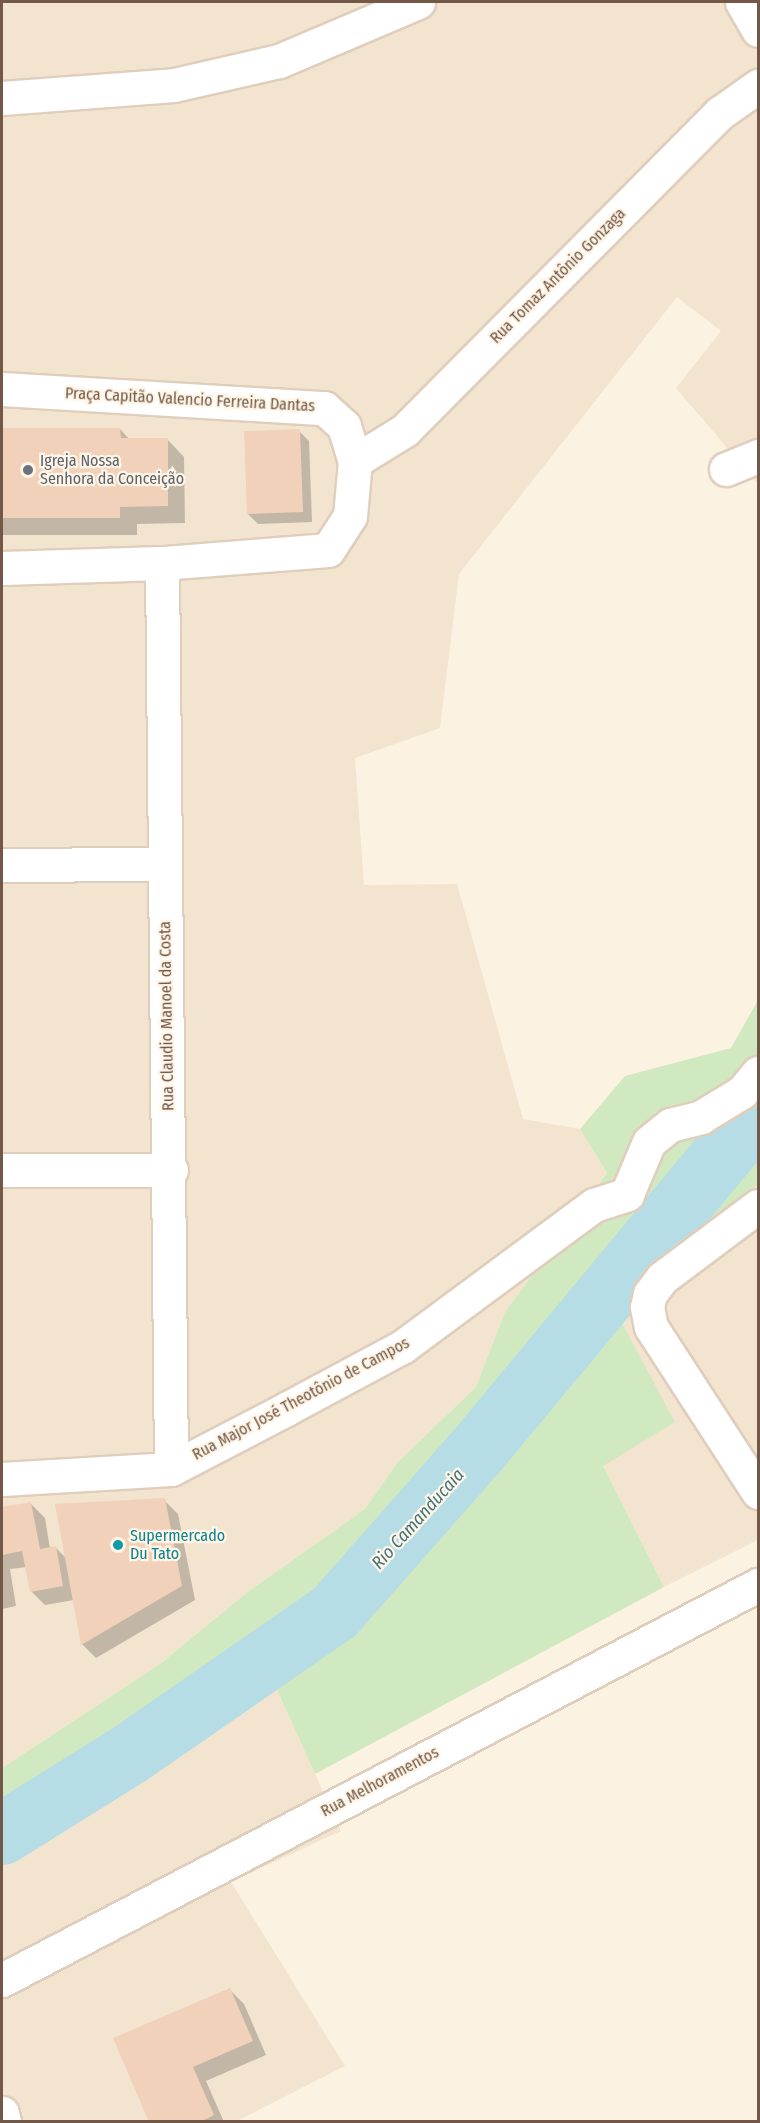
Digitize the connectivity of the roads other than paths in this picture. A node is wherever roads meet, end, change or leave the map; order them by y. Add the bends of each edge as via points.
1 (418, 2) edge
2 (742, 2) edge
3 (759, 30) edge
4 (759, 86) edge
5 (2, 98) edge
6 (2, 389) edge
7 (759, 456) edge
8 (355, 461) junction
9 (726, 469) dead end
10 (162, 563) junction
11 (2, 568) edge
12 (163, 864) junction
13 (2, 865) edge
14 (759, 1073) edge
15 (2, 1170) edge
16 (171, 1170) junction
17 (759, 1206) edge
18 (171, 1468) junction
19 (2, 1479) edge
20 (759, 1492) edge
21 (759, 1585) edge
22 (2, 1980) edge
23 (2, 2114) edge
24 (4, 2121) edge

1 - 5 street via 279,61 174,85
2 - 3 street
4 - 8 street, Rua Tomaz Antônio Gonzaga via 720,113 405,430
6 - 8 street, Praça Capitão Valencio Ferreira Dantas via 324,408 344,426
7 - 9 street
8 - 10 street, Praça Capitão Valencio Ferreira Dantas via 350,516 328,550
10 - 11 street, Praça Capitão Valencio Ferreira Dantas
10 - 12 street, Rua Claudio Manoel da Costa
12 - 13 street
12 - 16 street, Rua Claudio Manoel da Costa
14 - 18 street, Rua Major José Theotônio de Campos via 742,1092 701,1118 670,1125 649,1142 627,1194 594,1205 402,1347
15 - 16 street
16 - 18 street, Rua Claudio Manoel da Costa
17 - 20 street via 662,1278 650,1294 647,1307 651,1327
18 - 19 street, Rua Major José Theotônio de Campos
21 - 22 street, Rua Melhoramentos
23 - 24 street

